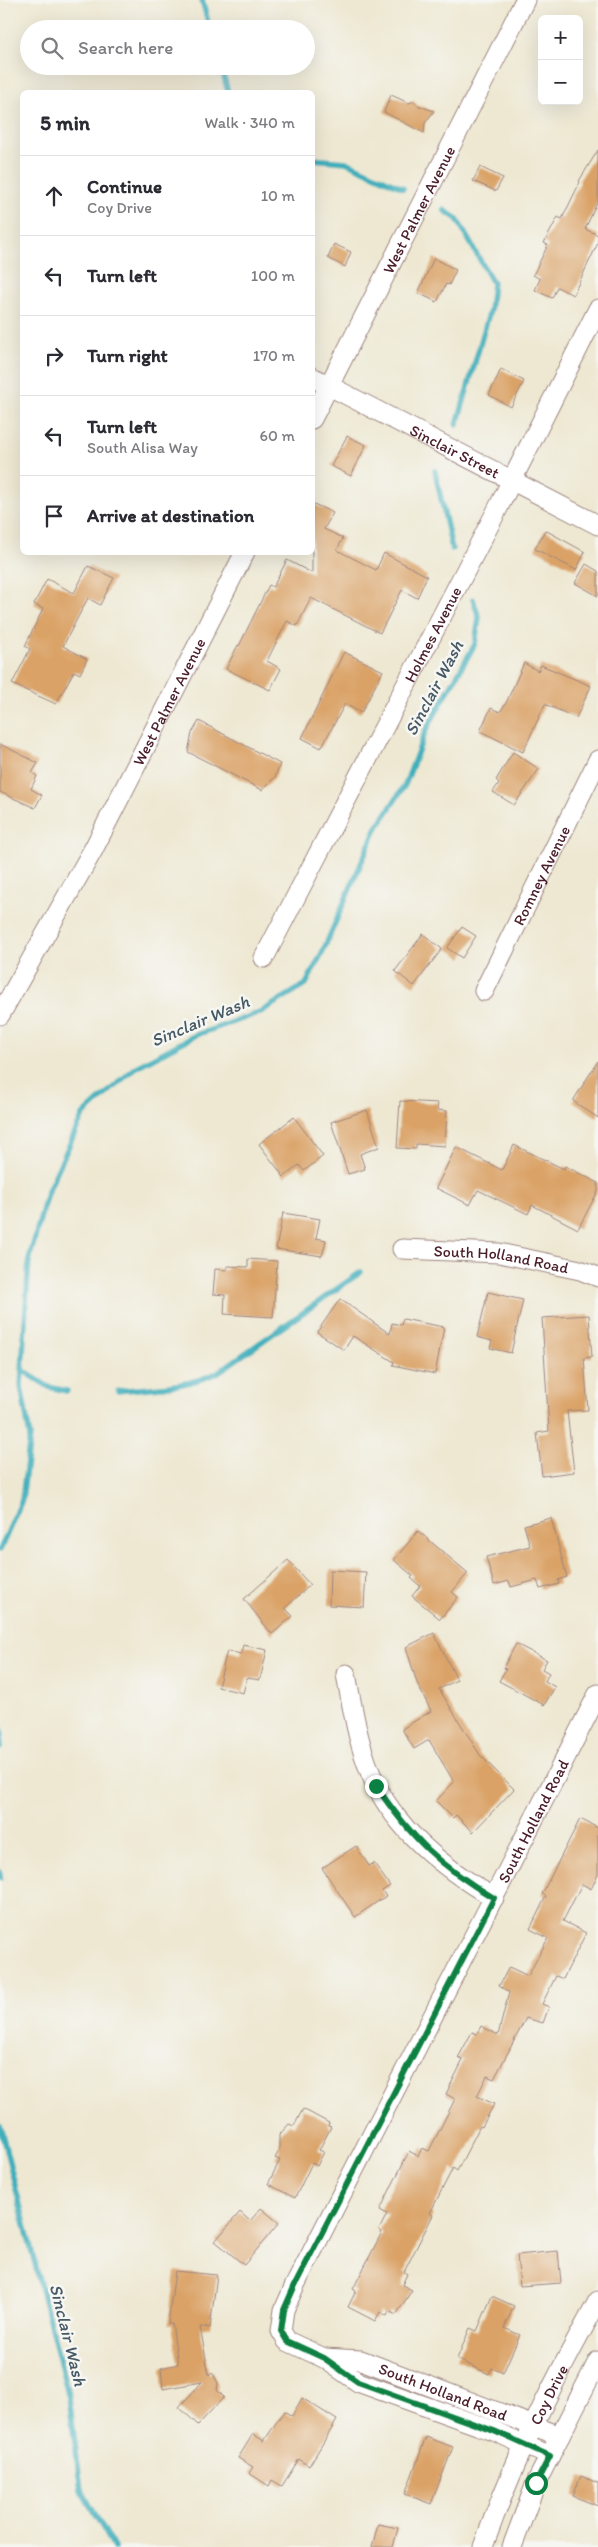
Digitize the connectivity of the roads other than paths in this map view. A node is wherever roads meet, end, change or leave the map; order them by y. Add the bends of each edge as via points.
1 (525, 0) edge
2 (598, 309) edge
3 (315, 379) edge
4 (329, 386) junction
5 (315, 413) edge
6 (511, 480) junction
7 (598, 526) edge
8 (243, 555) edge
9 (598, 760) edge
10 (264, 958) dead end
11 (484, 991) dead end
12 (0, 1015) edge
13 (402, 1249) dead end
14 (598, 1277) edge
15 (346, 1674) dead end
16 (598, 1694) edge
17 (494, 1898) junction
18 (598, 2301) edge
19 (324, 2358) junction
20 (598, 2361) edge
21 (532, 2424) junction
22 (560, 2436) junction
23 (523, 2443) junction
24 (550, 2456) junction
25 (482, 2547) edge
26 (512, 2547) edge

1 - 4 street, West Palmer Avenue
2 - 6 street, Holmes Avenue
3 - 4 street, Sinclair Street
4 - 5 street, West Palmer Avenue
4 - 6 street, Sinclair Street
6 - 7 street, Sinclair Street
6 - 10 street, Holmes Avenue
8 - 12 street, West Palmer Avenue via 93,850
9 - 11 street, Romney Avenue
13 - 14 street, South Holland Road via 499,1252
15 - 17 street via 357,1732 376,1786 402,1823 440,1863
16 - 17 street, South Holland Road
17 - 19 street, South Holland Road via 284,2310 281,2331 287,2341
18 - 21 street, Coy Drive
19 - 21 street, South Holland Road via 361,2360
19 - 23 street, South Holland Road via 358,2382
20 - 22 street, Coy Drive
21 - 22 street, South Holland Road
21 - 23 street, Coy Drive
22 - 24 street, Coy Drive
23 - 24 street, South Holland Road
23 - 25 street, Coy Drive
24 - 26 street, Coy Drive via 536,2483

